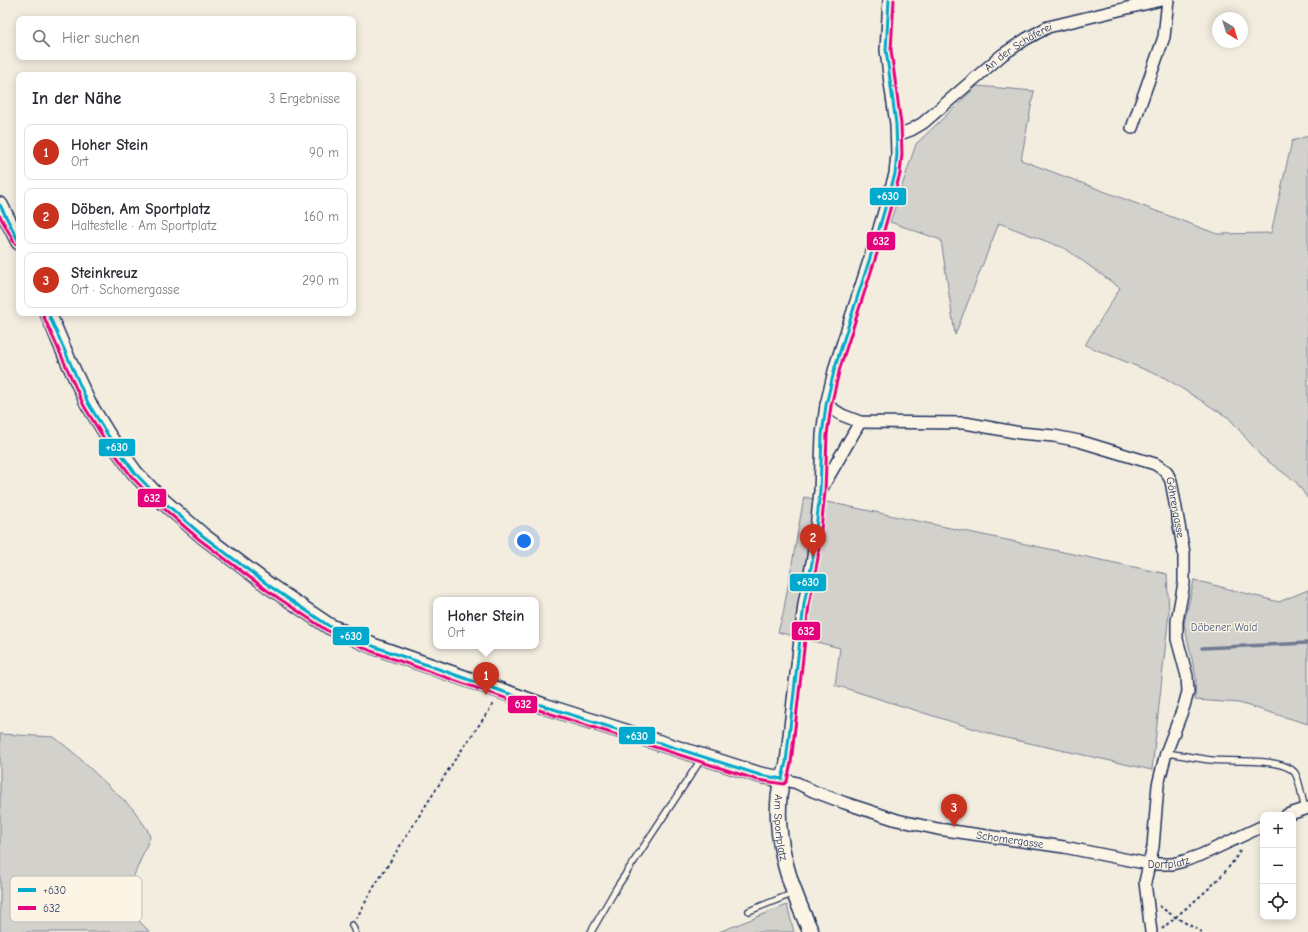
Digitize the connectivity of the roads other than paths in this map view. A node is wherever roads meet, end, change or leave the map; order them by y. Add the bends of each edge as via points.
1 (889, 0) edge
2 (1161, 0) edge
3 (1168, 0) edge
4 (1132, 128) dead end
5 (897, 135) junction
6 (0, 205) edge
7 (16, 236) edge
8 (49, 316) edge
9 (826, 405) junction
10 (860, 422) junction
11 (820, 490) junction
12 (1166, 753) junction
13 (703, 756) junction
14 (782, 779) junction
15 (1306, 808) edge
16 (1295, 812) edge
17 (1260, 828) edge
18 (1149, 864) junction
19 (794, 893) junction
20 (749, 911) dead end
21 (352, 925) road end
22 (355, 932) edge
23 (590, 932) edge
24 (811, 932) edge
25 (1152, 932) edge

1 - 5 street, Am Sportplatz via 886,50
2 - 5 street, An der Schäferei via 1048,28 1026,39 1002,55 923,123
3 - 4 street via 1164,37
5 - 9 street, Am Sportplatz via 895,174 835,367
6 - 7 street
8 - 13 street via 88,403 135,473 183,520 271,587 329,626 373,646 544,706
9 - 10 street, Göhrengasse
9 - 11 street, Am Sportplatz
10 - 11 street
10 - 12 street, Göhrengasse via 965,423 1054,436 1154,464 1166,471 1171,480 1184,552 1184,583 1177,621 1177,639 1187,676 1188,692
11 - 14 street, Am Sportplatz
12 - 15 lane via 1213,760 1253,760 1288,767 1295,773
12 - 18 street, Göhrengasse via 1158,785 1153,847
13 - 14 street via 760,775
13 - 23 lane
14 - 18 street, Schomergasse via 897,820 938,829 1064,847
14 - 19 street, Am Sportplatz via 778,796 778,825
15 - 16 street
17 - 18 street, Dorfplatz via 1184,861
18 - 25 street, Dorfplatz via 1145,882
19 - 20 lane
19 - 24 street, Am Sportplatz
21 - 22 lane

